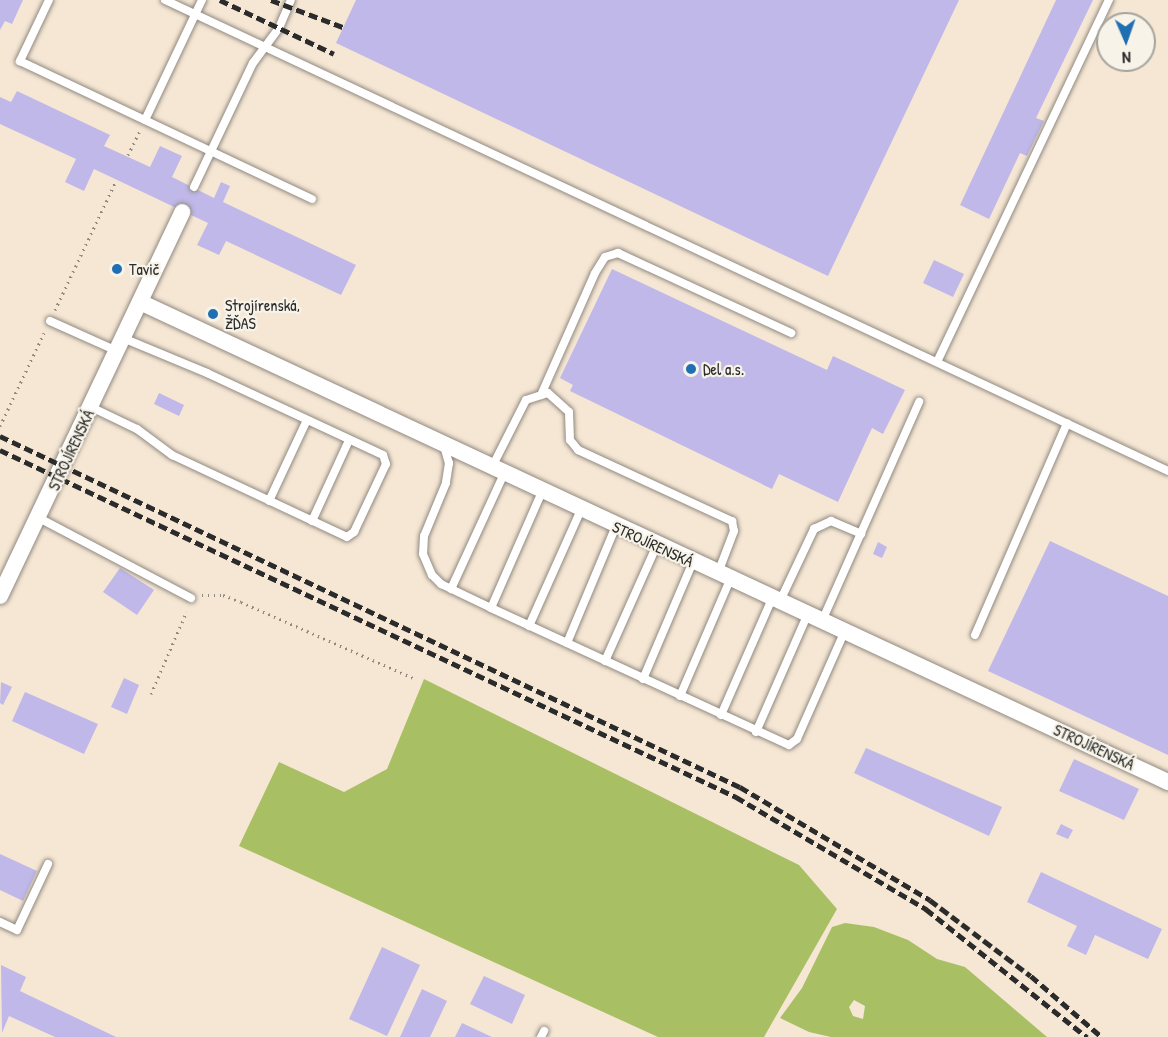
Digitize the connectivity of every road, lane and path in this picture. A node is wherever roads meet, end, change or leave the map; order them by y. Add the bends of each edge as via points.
1 (48, 0) edge
2 (165, 0) edge
3 (202, 0) edge
4 (291, 0) edge
5 (1109, 0) edge
6 (195, 14) junction
7 (265, 47) junction
8 (145, 120) junction
9 (211, 151) junction
10 (128, 155) dead end
11 (116, 181) dead end
12 (194, 187) dead end
13 (312, 199) dead end
14 (182, 212) dead end
15 (140, 302) junction
16 (50, 321) junction
17 (791, 333) dead end
18 (120, 345) junction
19 (937, 362) junction
20 (541, 395) junction
21 (919, 402) dead end
22 (91, 407) junction
23 (307, 420) junction
24 (1067, 423) junction
25 (0, 426) edge
26 (349, 440) junction
27 (443, 445) junction
28 (498, 471) junction
29 (1168, 471) edge
30 (542, 492) junction
31 (269, 501) junction
32 (581, 510) junction
33 (39, 518) junction
34 (312, 521) junction
35 (616, 526) junction
36 (861, 534) junction
37 (657, 545) junction
38 (693, 562) junction
39 (724, 577) junction
40 (451, 589) junction
41 (0, 596) edge
42 (190, 598) junction
43 (775, 601) junction
44 (491, 608) junction
45 (814, 619) junction
46 (529, 626) junction
47 (844, 633) junction
48 (975, 635) dead end
49 (567, 643) junction
50 (605, 661) junction
51 (413, 678) dead end
52 (643, 679) junction
53 (151, 694) dead end
54 (680, 696) junction
55 (720, 715) junction
56 (756, 732) junction
57 (1168, 782) edge
58 (48, 864) dead end
59 (0, 922) edge

1 - 8 lane via 20,61
2 - 6 lane
3 - 6 lane
4 - 7 lane
5 - 19 lane
6 - 7 lane
6 - 8 lane
7 - 9 lane via 252,63
7 - 19 lane
8 - 9 lane
8 - 10 path
9 - 12 lane
9 - 13 lane
11 - 16 path
14 - 15 street, STROJÍRENSKÁ
15 - 18 street, STROJÍRENSKÁ
15 - 27 street, STROJÍRENSKÁ
16 - 18 lane
16 - 25 path
17 - 20 lane via 618,253 605,257 595,273
18 - 22 street, STROJÍRENSKÁ
18 - 23 lane
19 - 24 lane
20 - 28 lane via 526,400
20 - 39 lane via 548,393 569,412 570,440 578,450 732,521 734,531
21 - 36 lane
22 - 31 lane via 137,429 172,455
22 - 33 street, STROJÍRENSKÁ
23 - 26 lane
23 - 31 lane
24 - 29 lane
24 - 48 lane
26 - 34 lane
26 - 34 lane via 383,455 386,464 350,537
27 - 28 street, STROJÍRENSKÁ
27 - 40 lane via 449,463 446,483 422,545 432,575
28 - 30 street, STROJÍRENSKÁ
28 - 40 lane
30 - 32 street, STROJÍRENSKÁ
30 - 44 lane
31 - 34 lane
32 - 35 street, STROJÍRENSKÁ
32 - 46 lane
33 - 41 street, STROJÍRENSKÁ
33 - 42 lane
35 - 37 street, STROJÍRENSKÁ
35 - 49 lane
36 - 43 lane via 831,521 814,529
36 - 45 lane
37 - 38 street, STROJÍRENSKÁ
37 - 50 lane
38 - 39 street, STROJÍRENSKÁ
38 - 52 lane
39 - 43 street, STROJÍRENSKÁ
39 - 54 lane
40 - 44 lane
42 - 51 path via 208,593 223,595
42 - 53 path
43 - 45 street, STROJÍRENSKÁ
43 - 55 lane
44 - 46 lane
45 - 47 street, STROJÍRENSKÁ
45 - 56 lane
46 - 49 lane
47 - 56 lane via 794,743 783,744
47 - 57 street, STROJÍRENSKÁ
49 - 50 lane
50 - 52 lane
52 - 54 lane
54 - 55 lane
55 - 56 lane
58 - 59 lane via 17,930

